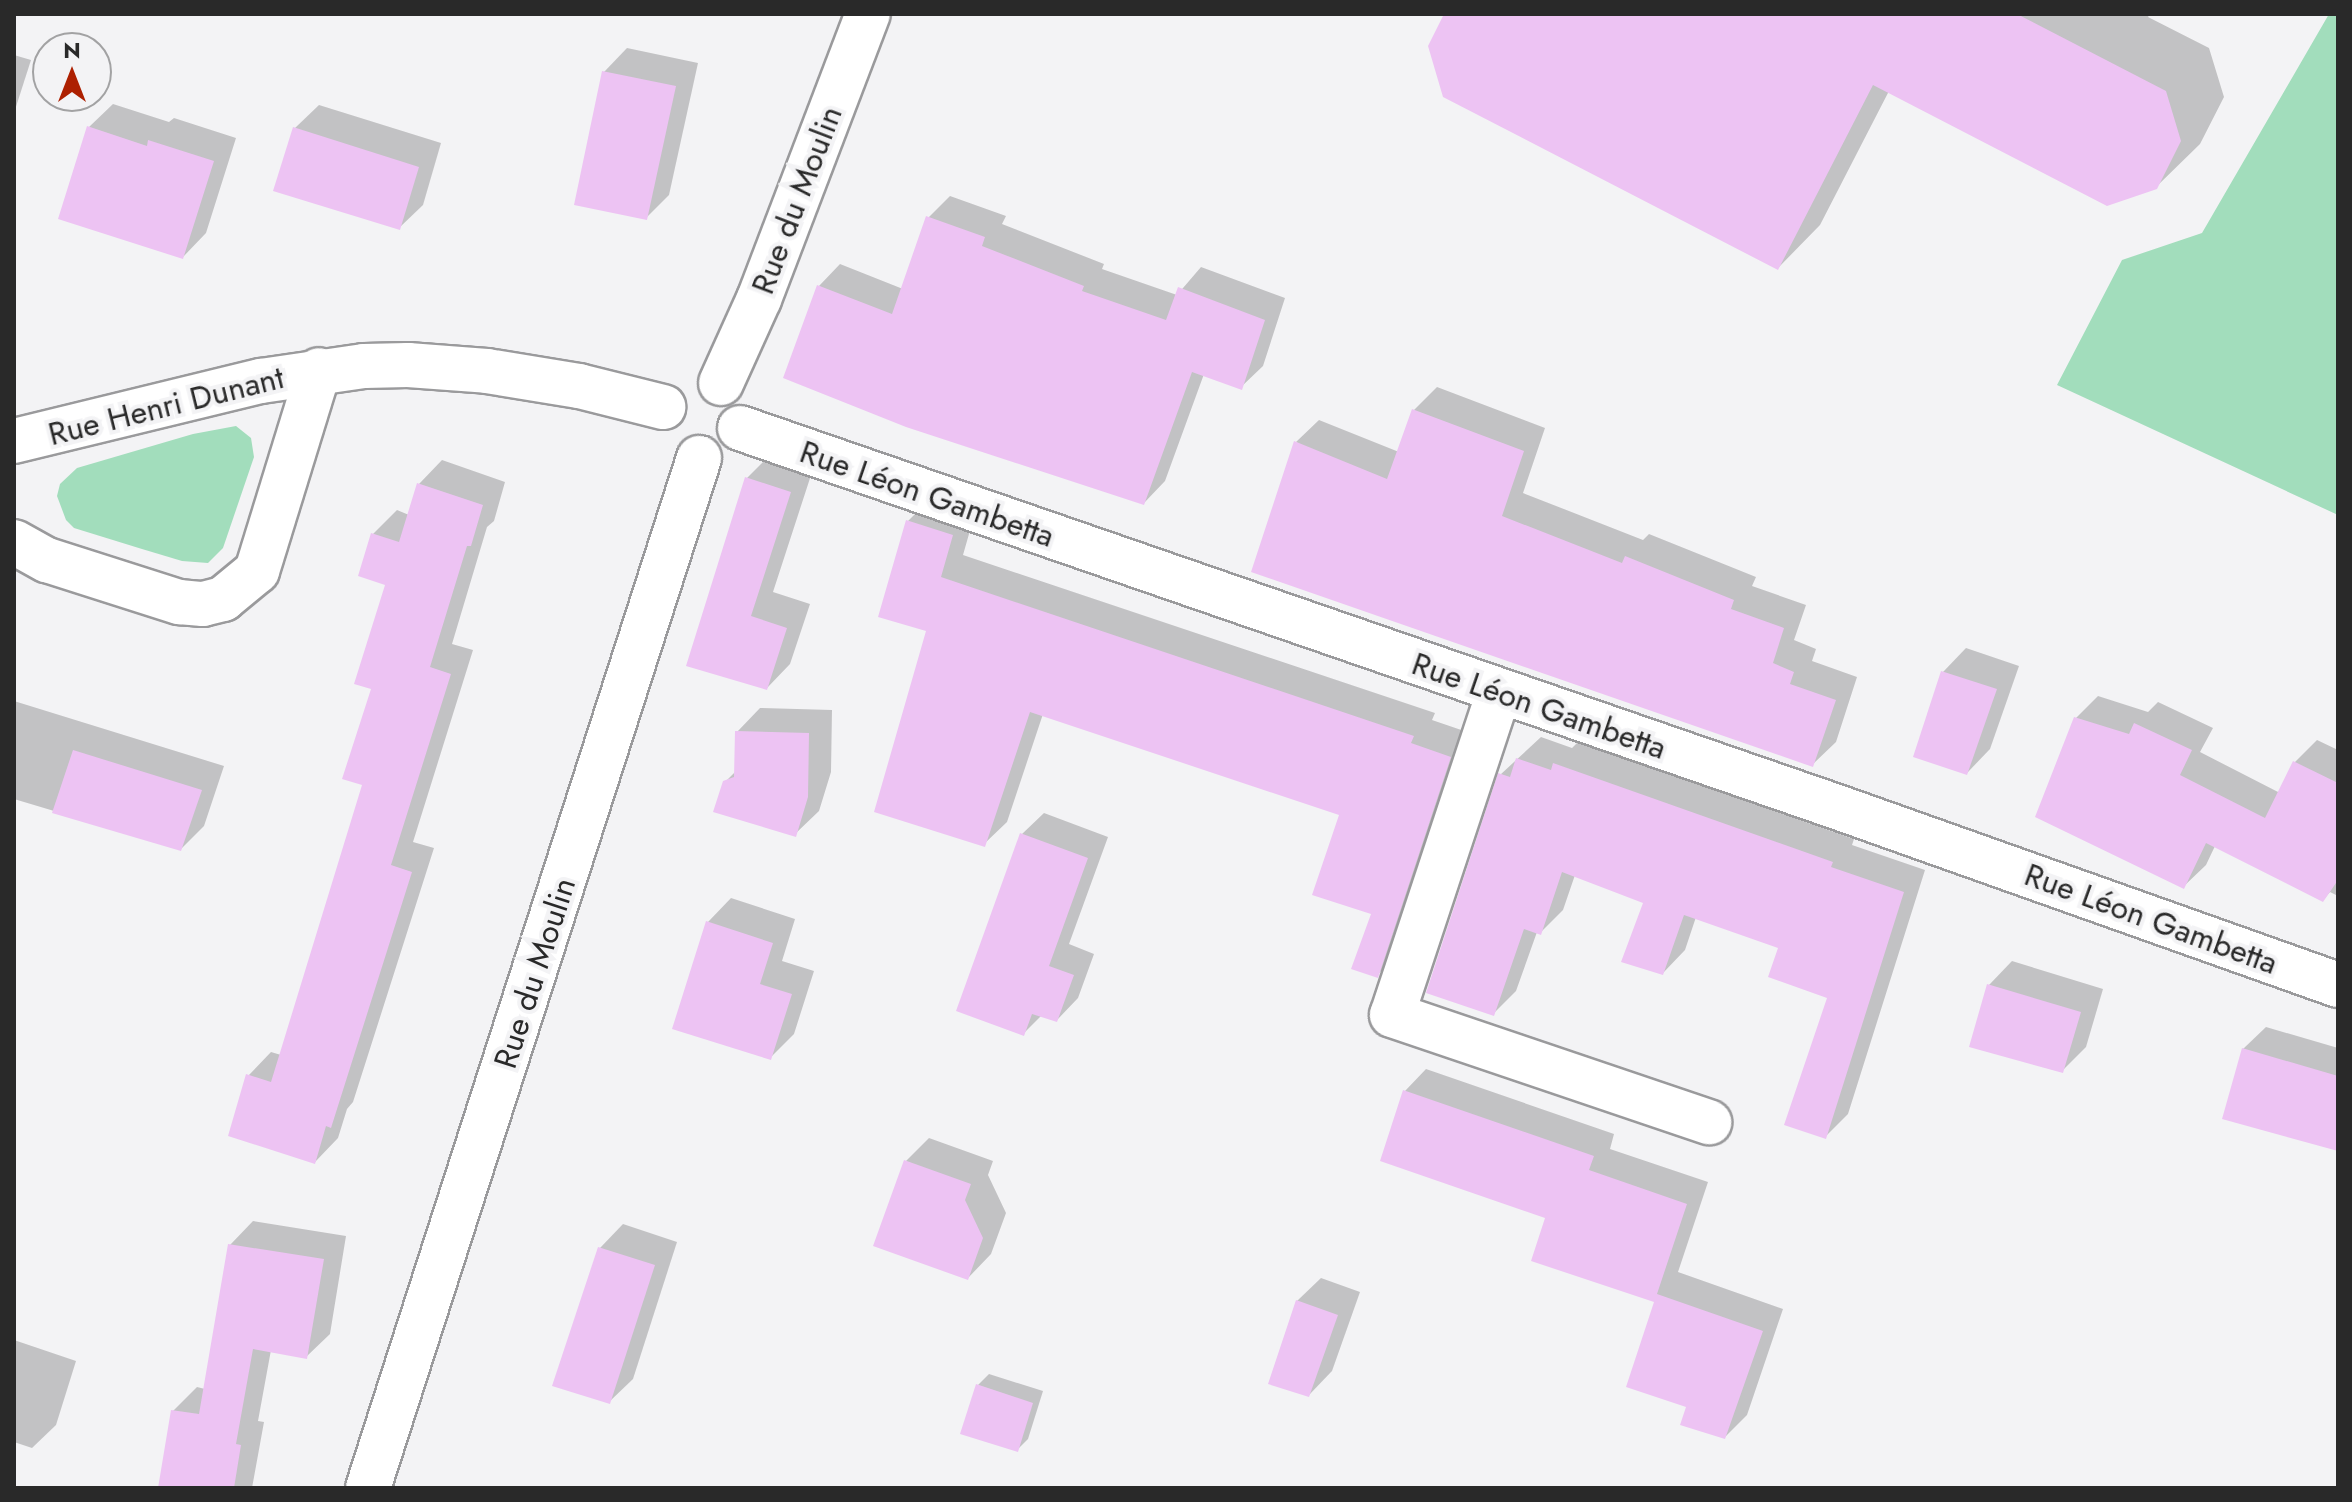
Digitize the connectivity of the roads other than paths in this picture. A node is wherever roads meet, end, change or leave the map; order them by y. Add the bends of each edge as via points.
1 (868, 14) edge
2 (319, 370) junction
3 (721, 383) junction
4 (663, 407) junction
5 (740, 428) junction
6 (14, 441) edge
7 (699, 458) junction
8 (14, 542) edge
9 (1499, 692) junction
10 (2338, 985) edge
11 (1709, 1122) dead end
12 (368, 1488) edge

1 - 3 street, Rue du Moulin via 759,299
2 - 4 street, Rue Henri Dunant via 459,368 579,386
2 - 6 street, Rue Henri Dunant
2 - 8 street, Rue Henri Dunant via 257,571 223,599 179,602 47,560
3 - 4 street via 704,378 686,381
3 - 5 street via 741,411
4 - 7 street via 668,441
5 - 7 street via 732,445
5 - 9 street, Rue Léon Gambetta
7 - 12 street, Rue du Moulin
9 - 10 street, Rue Léon Gambetta
9 - 11 street via 1392,1015

